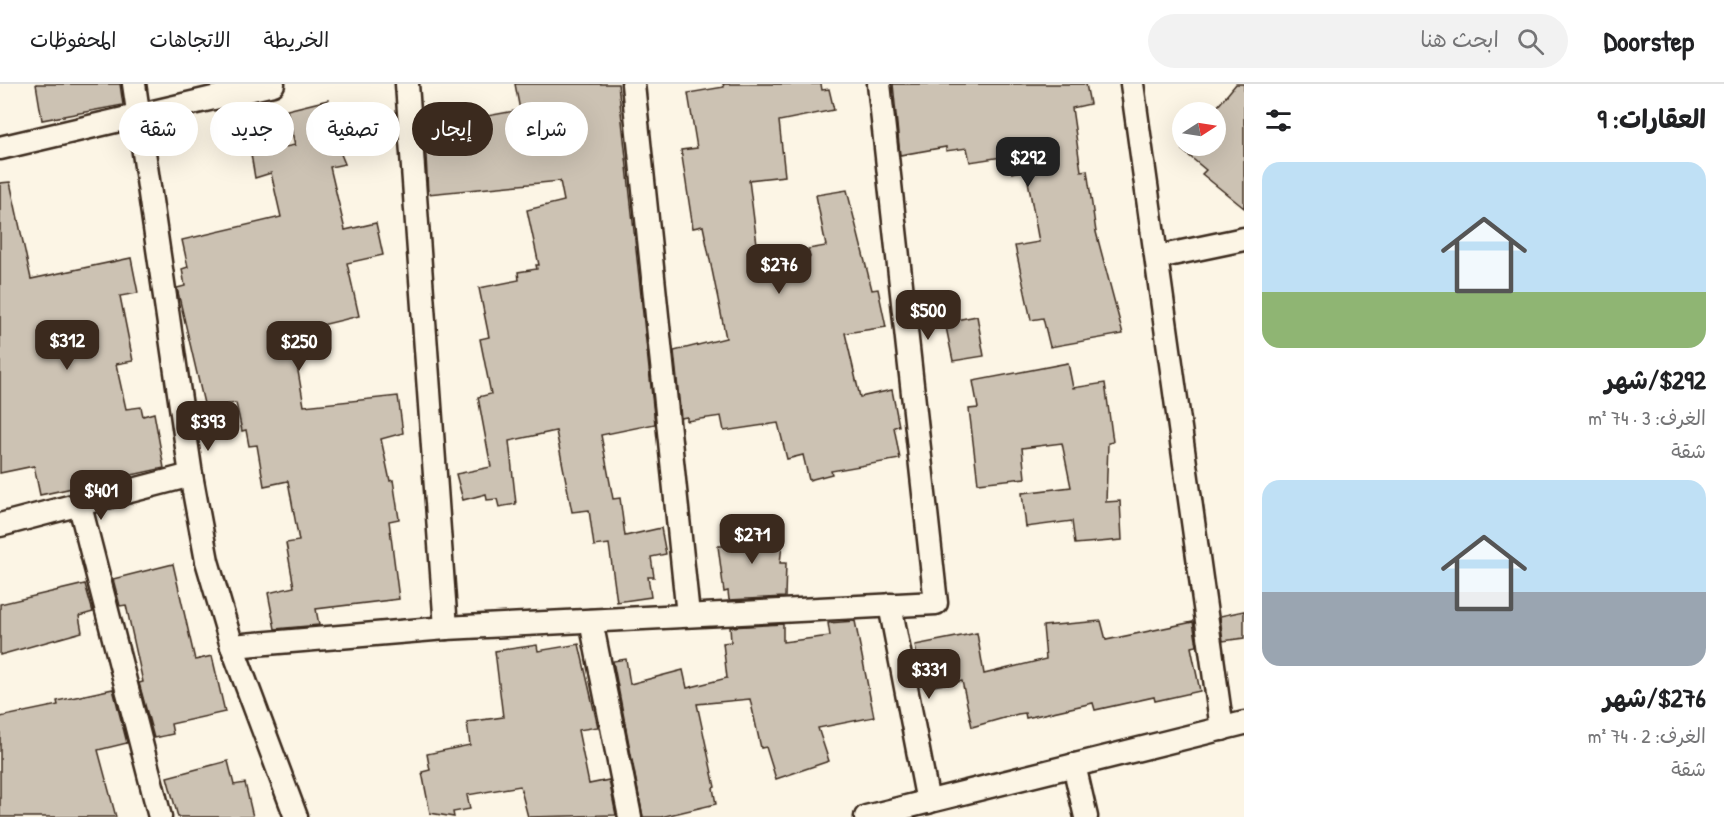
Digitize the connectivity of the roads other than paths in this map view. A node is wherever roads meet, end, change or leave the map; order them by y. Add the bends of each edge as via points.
1 (134, 84) edge
2 (273, 84) edge
3 (407, 84) edge
4 (633, 84) edge
5 (879, 84) edge
6 (1132, 84) edge
7 (136, 102) edge
8 (197, 102) edge
9 (119, 120) edge
10 (0, 148) edge
11 (144, 156) edge
12 (1244, 239) edge
13 (1158, 257) junction
14 (191, 475) junction
15 (80, 506) junction
16 (0, 525) edge
17 (890, 605) junction
18 (688, 615) junction
19 (591, 621) junction
20 (446, 628) junction
21 (232, 646) junction
22 (1233, 726) edge
23 (1074, 765) junction
24 (928, 802) junction
25 (160, 817) edge
26 (296, 817) edge
27 (630, 817) edge
28 (866, 817) edge
29 (1086, 817) edge

1 - 7 street
2 - 8 street
3 - 20 street
4 - 18 street
5 - 17 street via 936,603
6 - 13 street
9 - 10 street
11 - 14 street
12 - 13 street
13 - 22 street
14 - 15 street
14 - 21 street via 207,561
15 - 16 street
15 - 25 street
17 - 18 street
17 - 24 street
18 - 19 street
19 - 20 street
19 - 27 street
20 - 21 street
21 - 26 street
22 - 23 street
23 - 24 street
23 - 29 street
24 - 28 street

